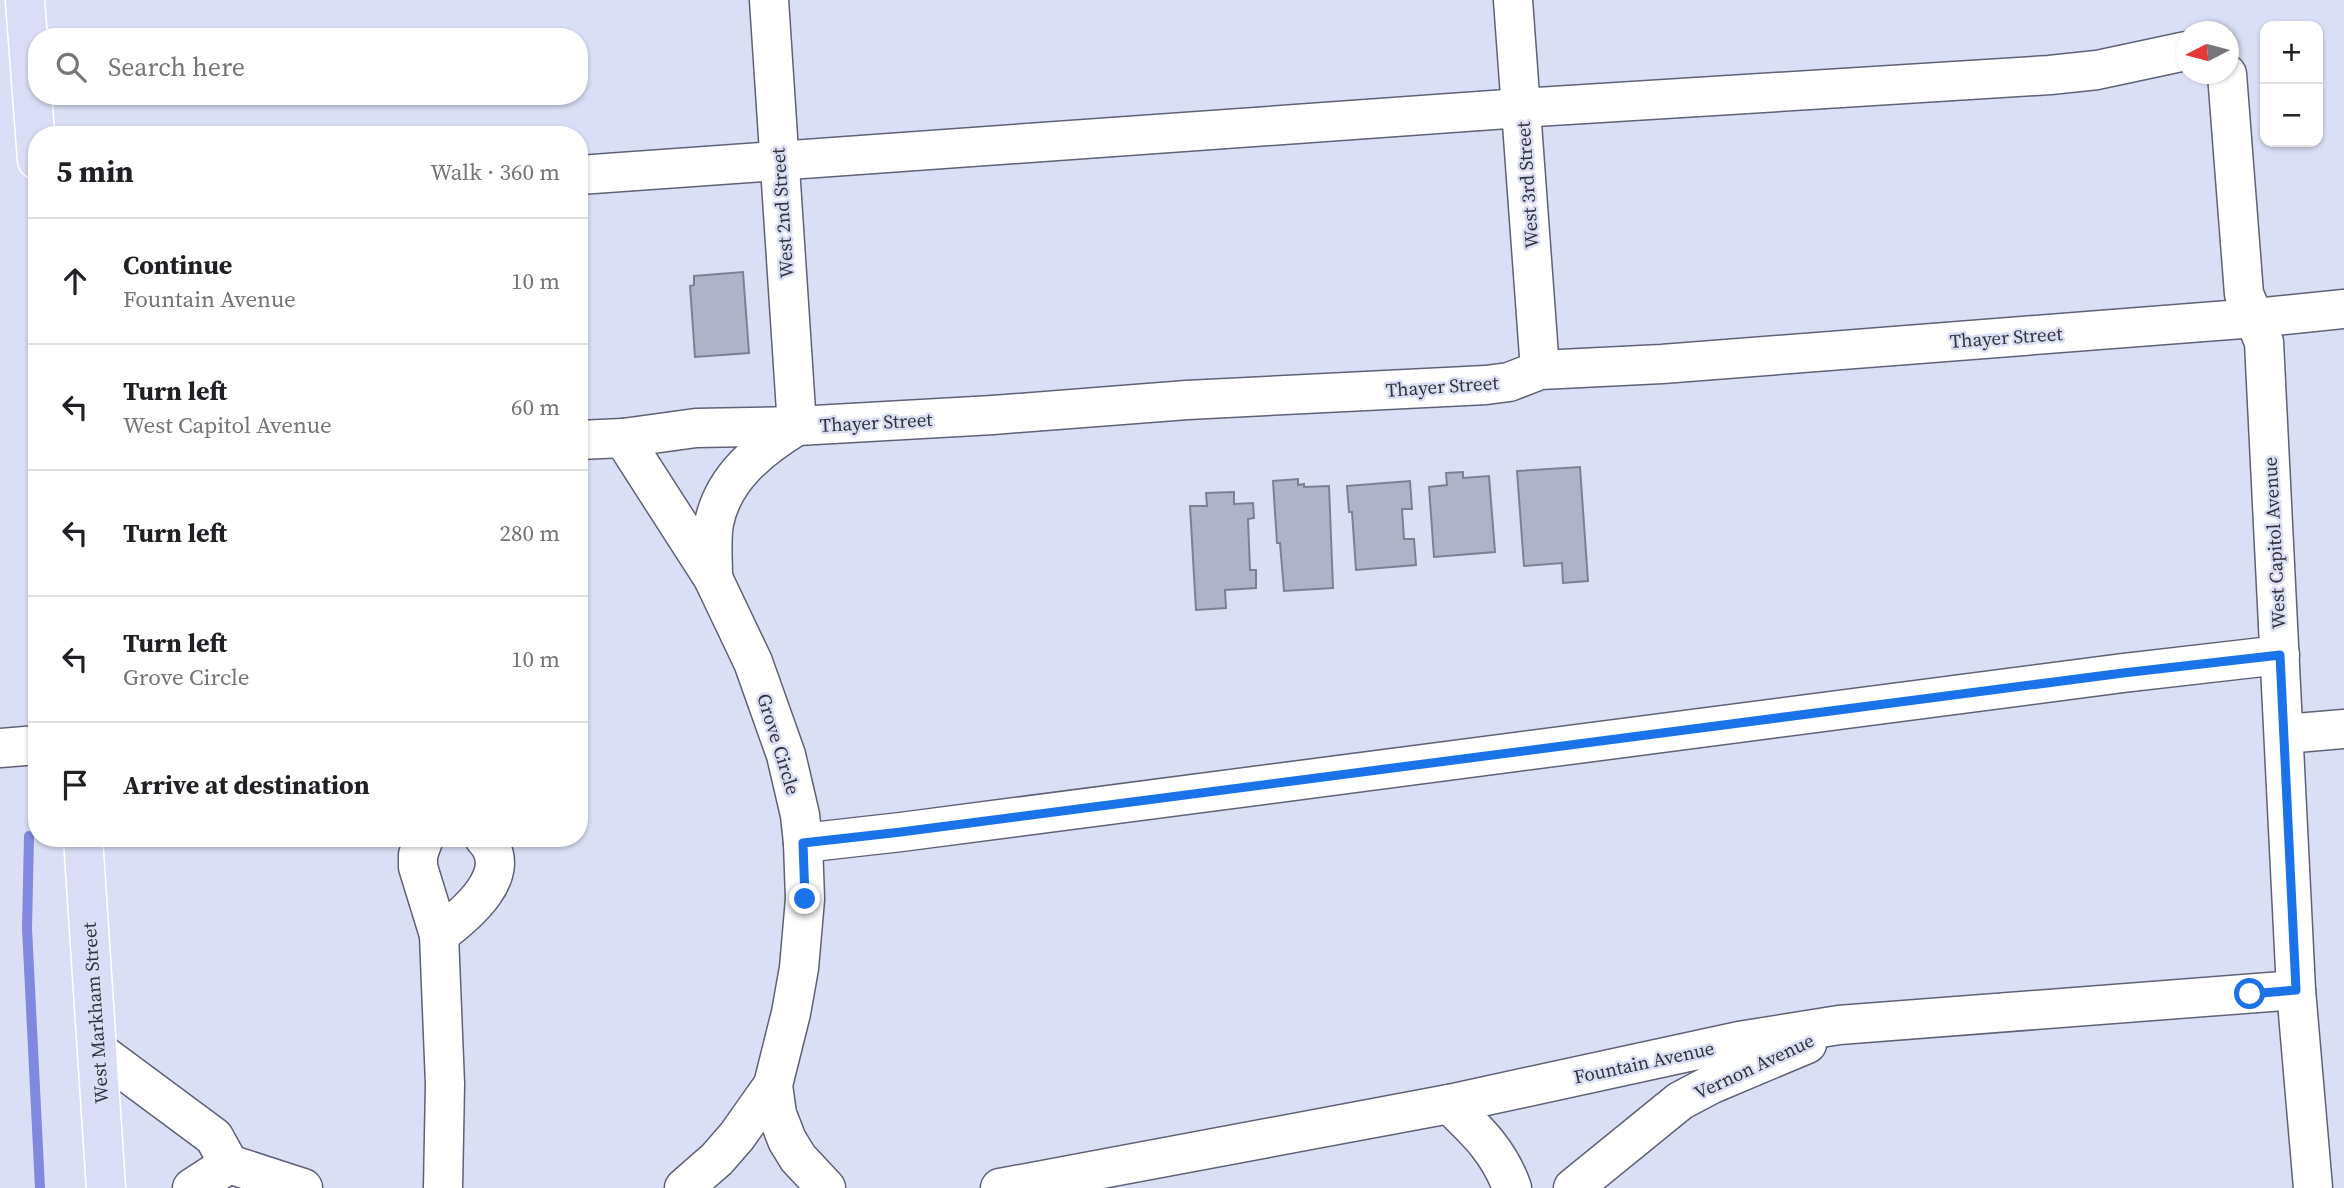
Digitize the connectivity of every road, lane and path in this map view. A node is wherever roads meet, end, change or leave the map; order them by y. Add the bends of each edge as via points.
1 (26, 0) edge
2 (769, 0) edge
3 (1513, 0) edge
4 (28, 29) edge
5 (2176, 53) edge
6 (2228, 84) edge
7 (33, 105) edge
8 (1521, 108) junction
9 (35, 126) edge
10 (779, 161) junction
11 (588, 174) edge
12 (2344, 309) edge
13 (2255, 318) junction
14 (1540, 370) junction
15 (797, 426) junction
16 (622, 438) junction
17 (588, 440) edge
18 (713, 578) junction
19 (2280, 655) junction
20 (2344, 729) edge
21 (2284, 734) junction
22 (28, 746) edge
23 (0, 748) edge
24 (803, 843) junction
25 (84, 847) edge
26 (421, 847) edge
27 (490, 847) edge
28 (439, 935) junction
29 (2296, 990) junction
30 (1839, 1025) junction
31 (98, 1051) junction
32 (773, 1085) junction
33 (1449, 1104) junction
34 (229, 1164) junction
35 (106, 1188) edge
36 (192, 1188) edge
37 (303, 1188) edge
38 (443, 1188) edge
39 (684, 1188) edge
40 (826, 1188) edge
41 (1000, 1188) edge
42 (1512, 1188) edge
43 (1573, 1188) edge
44 (2313, 1188) edge

1 - 4 main road
2 - 10 street, West 2nd Street
3 - 8 street, West 3rd Street
5 - 8 street via 2050,75
6 - 13 street, West Capitol Avenue via 2244,294
7 - 9 main road
8 - 10 street
8 - 14 street, West 3rd Street
10 - 11 street
10 - 15 street, West 2nd Street
12 - 13 street, Thayer Street
13 - 14 street, Thayer Street
13 - 19 street, West Capitol Avenue via 2264,342
14 - 15 street, Thayer Street via 1486,385
15 - 16 street, Thayer Street via 696,428
15 - 18 street, Grove Circle via 770,442 737,473 725,492 714,526
16 - 17 street, Thayer Street
16 - 18 street, Grove Circle
18 - 24 street, Grove Circle via 753,662 786,755
19 - 21 street, West Capitol Avenue
19 - 24 street
20 - 21 street
21 - 29 street, West Capitol Avenue
22 - 23 street
24 - 32 street, Grove Circle via 805,899 799,968
25 - 31 main road, West Markham Street
26 - 28 street via 418,867
27 - 28 street via 494,866 485,893
28 - 38 street via 445,1084
29 - 30 street, Fountain Avenue
29 - 44 street, West Capitol Avenue
30 - 33 street, Fountain Avenue via 1740,1041
30 - 43 street, Vernon Avenue via 1795,1051 1680,1101
31 - 34 street via 214,1137
31 - 35 main road, West Markham Street
32 - 39 street, Grove Circle via 737,1136
32 - 40 street, Grove Circle via 787,1140
33 - 41 street, Fountain Avenue
33 - 42 street via 1481,1134 1504,1167
34 - 36 street
34 - 37 street

